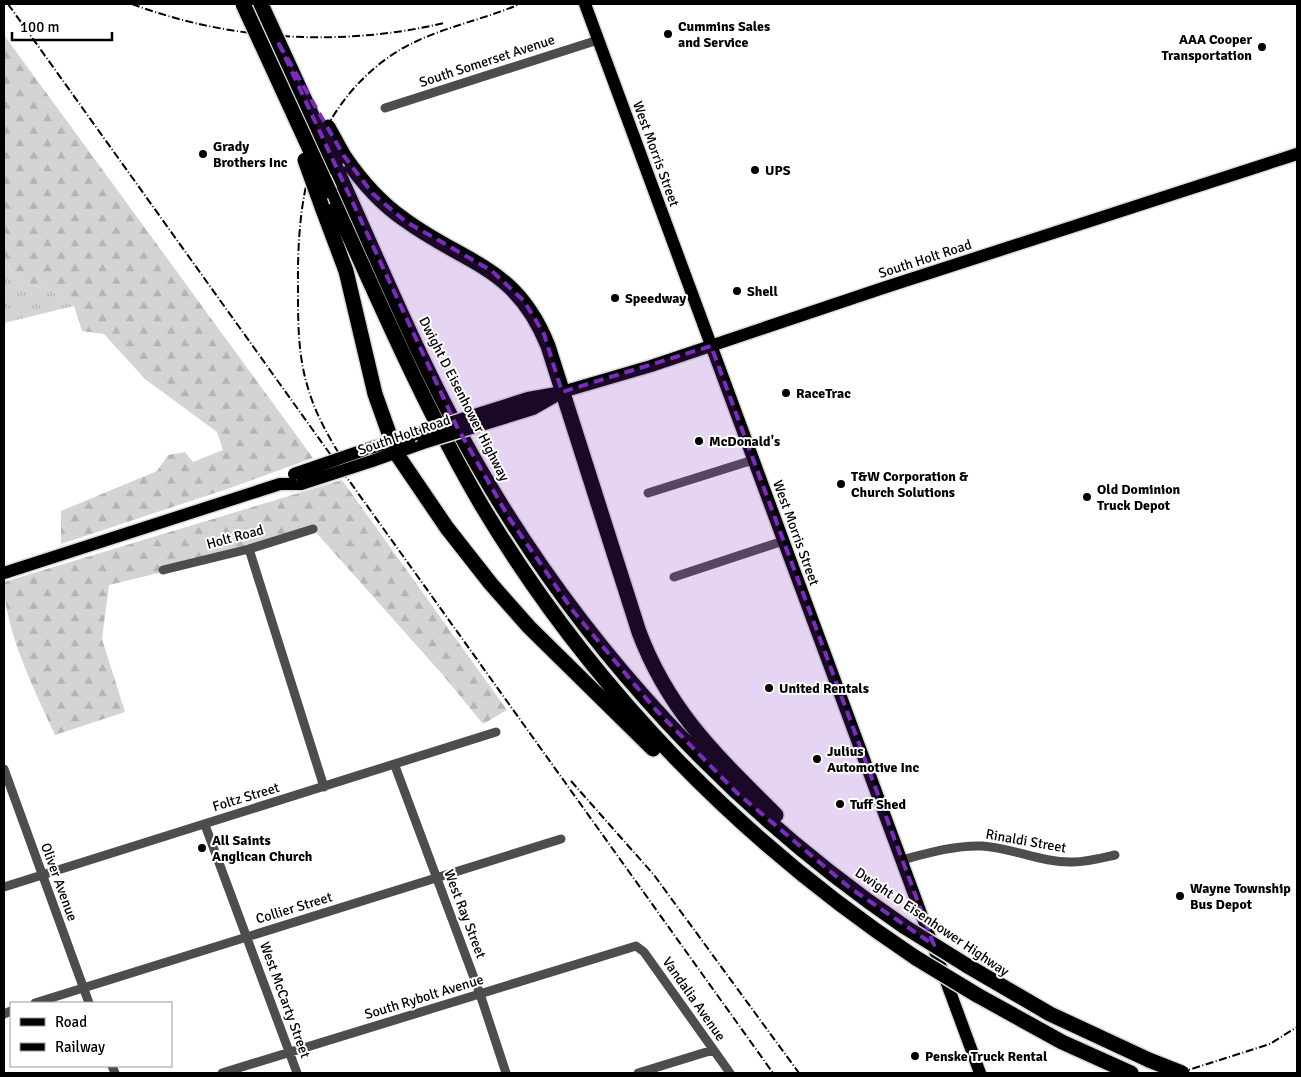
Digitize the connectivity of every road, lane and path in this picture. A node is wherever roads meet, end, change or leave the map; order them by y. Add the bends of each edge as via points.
1 (243, 4) edge
2 (261, 4) edge
3 (585, 4) edge
4 (598, 40) junction
5 (267, 56) junction
6 (385, 108) dead end
7 (1297, 154) edge
8 (341, 163) junction
9 (711, 346) junction
10 (562, 392) junction
11 (393, 448) junction
12 (753, 460) junction
13 (298, 479) junction
14 (648, 493) dead end
15 (313, 529) dead end
16 (783, 541) junction
17 (249, 549) junction
18 (163, 570) dead end
19 (4, 573) edge
20 (674, 577) dead end
21 (496, 732) dead end
22 (395, 766) junction
23 (4, 769) edge
24 (324, 787) junction
25 (741, 822) junction
26 (205, 824) junction
27 (561, 839) dead end
28 (1115, 855) dead end
29 (902, 860) junction
30 (42, 875) junction
31 (837, 877) junction
32 (437, 878) junction
33 (4, 887) edge
34 (246, 937) junction
35 (633, 946) joint
36 (83, 988) junction
37 (480, 994) junction
38 (38, 1002) edge
39 (89, 1002) edge
40 (713, 1050) junction
41 (290, 1052) junction
42 (1126, 1071) edge
43 (222, 1073) edge
44 (297, 1073) edge
45 (506, 1073) edge
46 (638, 1073) edge
47 (730, 1073) edge
48 (980, 1073) edge
49 (1182, 1073) edge

1 - 5 highway, bridge
2 - 8 highway, bridge
3 - 4 main road, West Morris Street
4 - 6 street, South Somerset Avenue
4 - 9 main road, West Morris Street
5 - 11 highway, bridge via 346,271 375,394
5 - 25 highway, bridge via 438,427 481,504 571,638 632,712
7 - 9 main road, South Holt Road
8 - 10 highway via 398,216 492,271 517,293 539,324
8 - 31 highway, Dwight D Eisenhower Highway via 422,357 457,428 544,571 608,654 680,737 759,812
9 - 10 main road, South Holt Road
9 - 12 main road, West Morris Street
10 - 11 main road, South Holt Road, bridge via 533,409 475,421
10 - 31 highway via 639,632 666,691 704,741
11 - 13 main road, South Holt Road, bridge via 372,461
11 - 13 main road, South Holt Road, bridge via 364,450
11 - 25 highway via 464,551 529,627 694,787
12 - 14 street
12 - 16 main road, West Morris Street
13 - 19 main road, South Holt Road
15 - 17 street, Holt Road
16 - 20 street
16 - 29 main road, West Morris Street
17 - 18 street, Holt Road
17 - 24 street
21 - 22 street, Foltz Street
22 - 24 street, Foltz Street
22 - 32 street, West Ray Street
23 - 30 street, Oliver Avenue
24 - 26 street, Foltz Street
25 - 42 highway, bridge via 823,892 916,958 1055,1038
26 - 30 street, Foltz Street
26 - 34 street, West McCarty Street
27 - 32 street, Collier Street
28 - 29 street, Rinaldi Street via 1073,862 973,846
29 - 48 main road, West Morris Street
30 - 33 street, Foltz Street
30 - 36 street, Oliver Avenue
31 - 49 highway, Dwight D Eisenhower Highway, bridge via 905,927 1050,1014
32 - 34 street, Collier Street
32 - 37 street, West Ray Street
34 - 36 street, Collier Street
34 - 41 street, West McCarty Street
35 - 37 street, South Rybolt Avenue
35 - 40 street, Vandalia Avenue via 644,952
36 - 38 street, Collier Street
36 - 39 street, Oliver Avenue
37 - 41 street, South Rybolt Avenue
37 - 45 street, West Ray Street
40 - 46 street
40 - 47 street, Vandalia Avenue
41 - 43 street, South Rybolt Avenue
41 - 44 street, West McCarty Street

